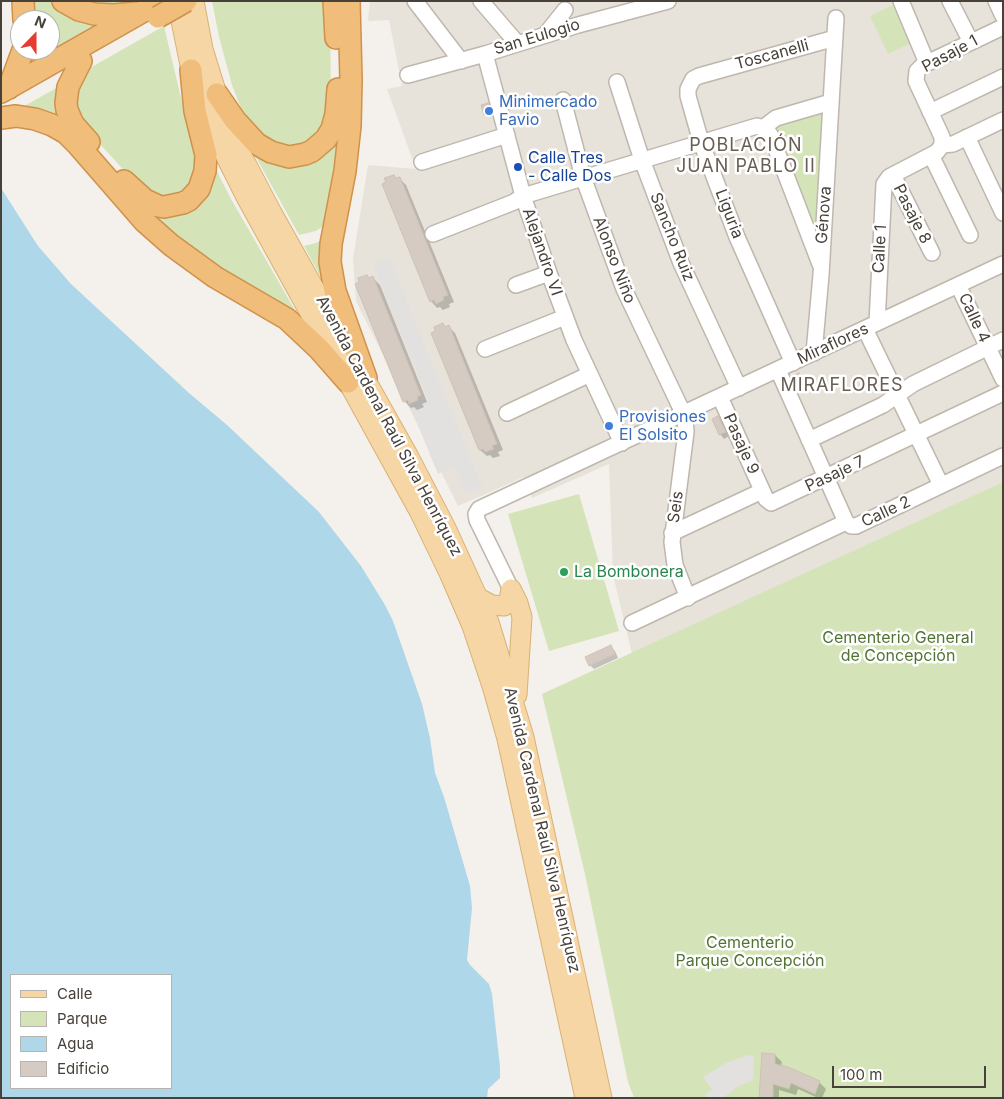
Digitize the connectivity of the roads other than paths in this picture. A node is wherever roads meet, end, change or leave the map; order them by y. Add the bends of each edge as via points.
1 (64, 1) edge
2 (177, 1) edge
3 (186, 1) edge
4 (194, 1) edge
5 (334, 1) edge
6 (350, 1) edge
7 (416, 1) edge
8 (481, 1) edge
9 (668, 1) edge
10 (901, 1) edge
11 (950, 1) edge
12 (996, 1) edge
13 (562, 5) edge
14 (635, 5) edge
15 (154, 9) edge
16 (1003, 16) edge
17 (836, 18) dead end
18 (578, 25) junction
19 (1003, 27) edge
20 (545, 35) junction
21 (835, 38) junction
22 (971, 42) junction
23 (517, 43) junction
24 (485, 54) junction
25 (20, 60) edge
26 (461, 60) junction
27 (81, 61) junction
28 (927, 63) junction
29 (191, 70) junction
30 (710, 72) joint
31 (408, 75) dead end
32 (1003, 77) edge
33 (617, 82) dead end
34 (216, 94) junction
35 (563, 100) dead end
36 (831, 102) junction
37 (5, 103) edge
38 (930, 112) junction
39 (1003, 120) edge
40 (764, 128) junction
41 (507, 135) junction
42 (966, 138) junction
43 (701, 142) junction
44 (937, 150) junction
45 (642, 160) junction
46 (422, 162) dead end
47 (891, 176) junction
48 (583, 178) junction
49 (523, 196) junction
50 (1003, 213) edge
51 (433, 234) dead end
52 (970, 235) dead end
53 (932, 253) dead end
54 (820, 264) junction
55 (1003, 264) edge
56 (549, 273) junction
57 (516, 285) dead end
58 (958, 285) junction
59 (565, 317) junction
60 (871, 326) junction
61 (1003, 340) edge
62 (988, 347) junction
63 (485, 349) dead end
64 (814, 353) junction
65 (793, 362) junction
66 (778, 370) junction
67 (590, 374) junction
68 (1003, 379) edge
69 (357, 380) junction
70 (738, 388) junction
71 (1003, 393) edge
72 (898, 395) junction
73 (720, 397) junction
74 (507, 413) dead end
75 (684, 414) junction
76 (916, 435) junction
77 (809, 440) junction
78 (622, 443) junction
79 (1003, 456) edge
80 (826, 478) junction
81 (941, 485) junction
82 (762, 491) junction
83 (846, 522) junction
84 (672, 533) junction
85 (511, 589) junction
86 (479, 598) junction
87 (688, 598) junction
88 (632, 623) dead end
89 (516, 709) junction
90 (585, 1098) edge
91 (602, 1098) edge

1 - 15 highway via 94,14 114,15
2 - 29 main road, Avenida Cardenal Raúl Silva Henríquez
3 - 15 highway, bridge
4 - 34 main road, Avenida Cardenal Raúl Silva Henríquez
5 - 34 highway via 338,104 332,129 317,148 297,156 271,152 246,132
6 - 69 highway via 350,126 330,262
7 - 26 street
8 - 23 street
9 - 14 street, San Eulogio
10 - 28 street
11 - 22 street
12 - 16 street
13 - 18 street
13 - 20 street
14 - 18 street, San Eulogio
15 - 27 highway
15 - 37 highway
17 - 21 street, Génova
18 - 20 street, San Eulogio
19 - 22 street, Pasaje 1
20 - 23 street, San Eulogio
21 - 30 street, Toscanelli
21 - 36 street, Génova
22 - 28 street, Pasaje 1
23 - 24 street, San Eulogio
24 - 26 street, San Eulogio
24 - 41 street, Alejandro VI
25 - 37 highway
26 - 31 street, San Eulogio
27 - 29 highway via 66,95 74,124 129,187 151,204 164,207 177,206 189,200 199,189 205,171 206,155 195,111
27 - 37 highway
28 - 38 street, Pasaje 1 via 919,68 915,78
29 - 69 main road, Avenida Cardenal Raúl Silva Henríquez via 206,116 232,170
30 - 43 street, Liguria via 693,79 688,89
32 - 38 street
33 - 45 street, Sancho Ruiz
34 - 69 main road, Avenida Cardenal Raúl Silva Henríquez via 232,135
35 - 48 street, Alonso Niño
36 - 40 street via 776,118
36 - 54 street, Génova
37 - 69 highway via 66,134 145,222 170,245 214,277 287,319
38 - 44 street, Pasaje 1 via 942,136
39 - 42 street
40 - 43 street via 753,127
40 - 54 street via 771,136
41 - 46 street
41 - 49 street, Alejandro VI
42 - 44 street
42 - 50 street
43 - 45 street
43 - 65 street, Liguria via 737,237
44 - 47 street
44 - 52 street
45 - 48 street
45 - 70 street, Sancho Ruiz via 682,263
47 - 53 street, Pasaje 8
47 - 60 street, Calle 1 via 883,186
48 - 49 street
48 - 75 street, Alonso Niño via 624,289
49 - 51 street
49 - 56 street, Alejandro VI
54 - 64 street, Génova
55 - 58 street, Miraflores
56 - 57 street
56 - 59 street, Alejandro VI
58 - 60 street, Miraflores
58 - 62 street, Calle 4
59 - 63 street
59 - 67 street, Alejandro VI
60 - 64 street, Miraflores
60 - 72 street
61 - 62 street
62 - 68 street, Calle 4
62 - 72 street via 913,384
64 - 65 street, Miraflores
65 - 66 street, Miraflores
66 - 70 street, Miraflores
66 - 77 street
67 - 74 street
67 - 78 street, Alejandro VI
69 - 86 main road, Avenida Cardenal Raúl Silva Henríquez via 424,484
69 - 90 main road, Avenida Cardenal Raúl Silva Henríquez via 460,596 492,686 513,767
70 - 73 street, Miraflores
71 - 76 street, Pasaje 7
72 - 76 street
72 - 77 street
73 - 75 street, Miraflores
73 - 82 street, Pasaje 9
75 - 78 street, Miraflores
75 - 84 street, Seis via 686,432
76 - 80 street, Pasaje 7
76 - 81 street
77 - 80 street
78 - 85 street, Miraflores via 477,511 476,520
79 - 81 street, Calle 2
80 - 82 street, Pasaje 7 via 774,503 767,501
80 - 83 street
81 - 83 street, Calle 2 via 856,526
82 - 84 street
83 - 87 street, Calle 2
84 - 87 street, Seis via 675,565
85 - 86 main road via 504,606 492,605
85 - 89 main road via 522,617
86 - 89 main road, Avenida Cardenal Raúl Silva Henríquez
87 - 88 street, Calle 2
89 - 91 main road, Avenida Cardenal Raúl Silva Henríquez

